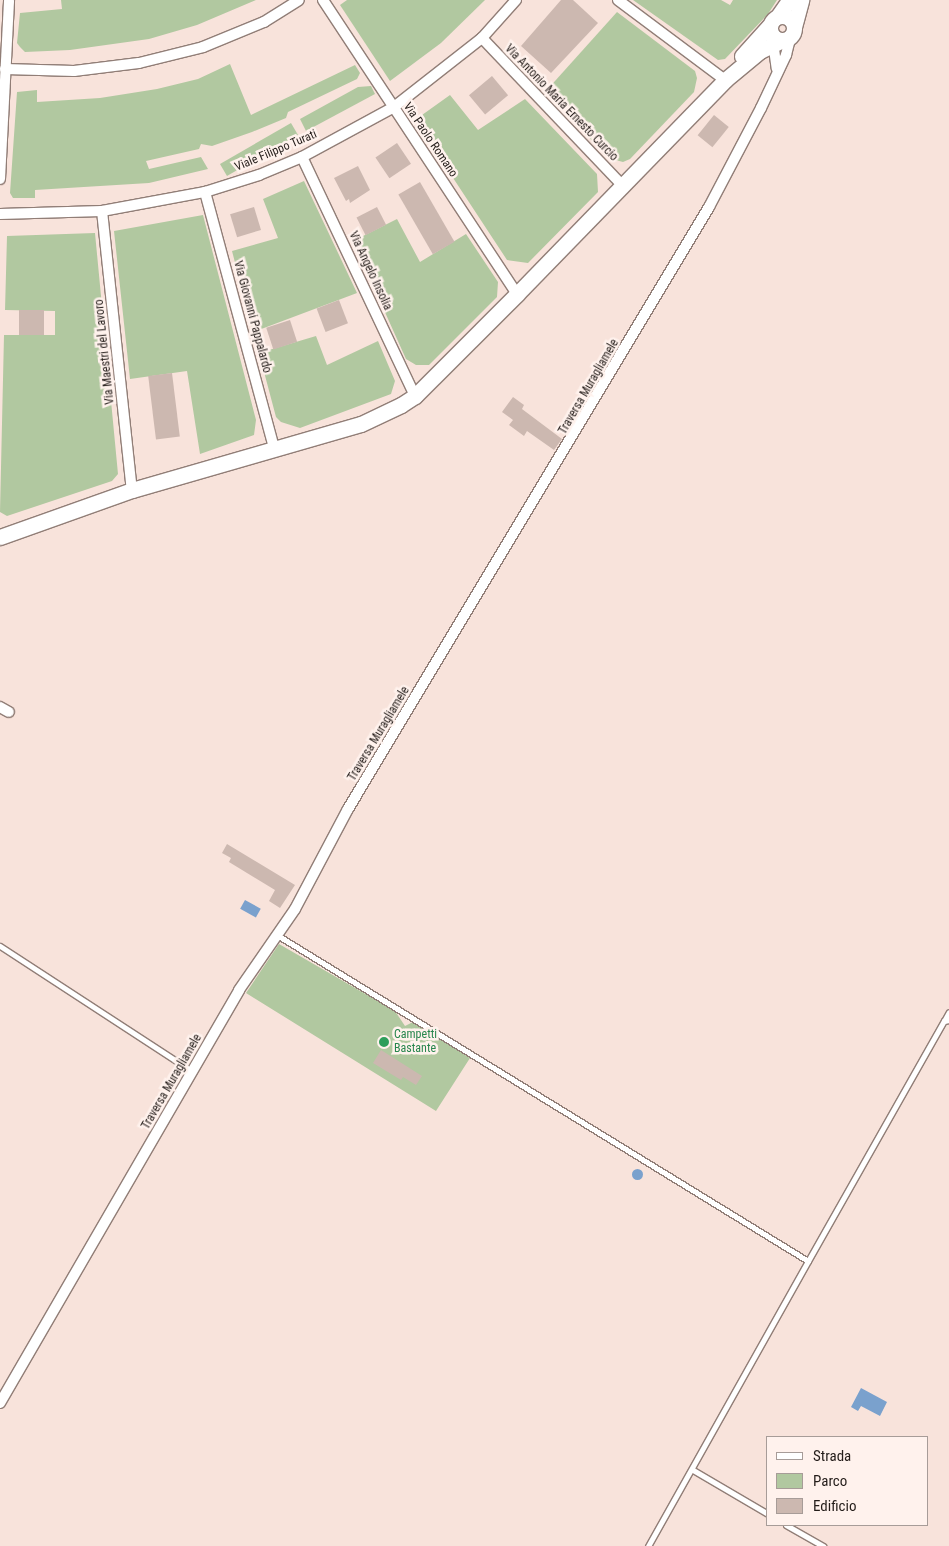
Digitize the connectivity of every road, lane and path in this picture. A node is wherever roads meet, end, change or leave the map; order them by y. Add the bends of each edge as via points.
1 (9, 0) edge
2 (299, 0) edge
3 (323, 0) edge
4 (516, 0) edge
5 (618, 0) edge
6 (790, 0) edge
7 (801, 0) edge
8 (780, 32) junction
9 (482, 38) junction
10 (5, 69) junction
11 (776, 75) junction
12 (725, 80) junction
13 (394, 108) junction
14 (302, 157) junction
15 (0, 179) edge
16 (622, 185) junction
17 (205, 192) junction
18 (102, 211) junction
19 (0, 214) edge
20 (517, 294) junction
21 (415, 396) junction
22 (274, 448) junction
23 (132, 490) junction
24 (0, 537) edge
25 (277, 935) junction
26 (0, 946) edge
27 (949, 1012) edge
28 (946, 1021) edge
29 (192, 1072) junction
30 (808, 1261) junction
31 (0, 1403) edge
32 (693, 1470) junction
33 (766, 1513) edge
34 (788, 1526) edge
35 (648, 1546) edge
36 (823, 1546) edge

1 - 10 street
2 - 10 street via 264,22 203,47 139,63 74,71
3 - 13 street, Via Paolo Romano
4 - 9 street, Viale Filippo Turati
5 - 12 street
6 - 8 main road
7 - 8 main road
8 - 11 street, Traversa Muragliamele
8 - 11 street
8 - 12 main road
9 - 13 street, Viale Filippo Turati
9 - 16 street, Via Antonio Maria Ernesto Curcio
10 - 15 street
11 - 25 street, Traversa Muragliamele via 704,216 348,809 295,909
12 - 16 main road
13 - 14 street, Viale Filippo Turati
13 - 20 street, Via Paolo Romano
14 - 17 street, Viale Filippo Turati
14 - 21 street, Via Angelo Insolia
16 - 20 main road
17 - 18 street, Viale Filippo Turati
17 - 22 street, Via Giovanni Pappalardo
18 - 19 street, Viale Filippo Turati
18 - 23 street, Via Maestri del Lavoro
20 - 21 main road
21 - 22 main road via 361,424
22 - 23 main road
23 - 24 main road
25 - 29 street, Traversa Muragliamele via 239,990
25 - 30 lane
26 - 29 lane
27 - 28 lane
28 - 30 lane
29 - 31 street, Traversa Muragliamele
30 - 32 lane
32 - 33 lane
32 - 35 lane
34 - 36 lane

